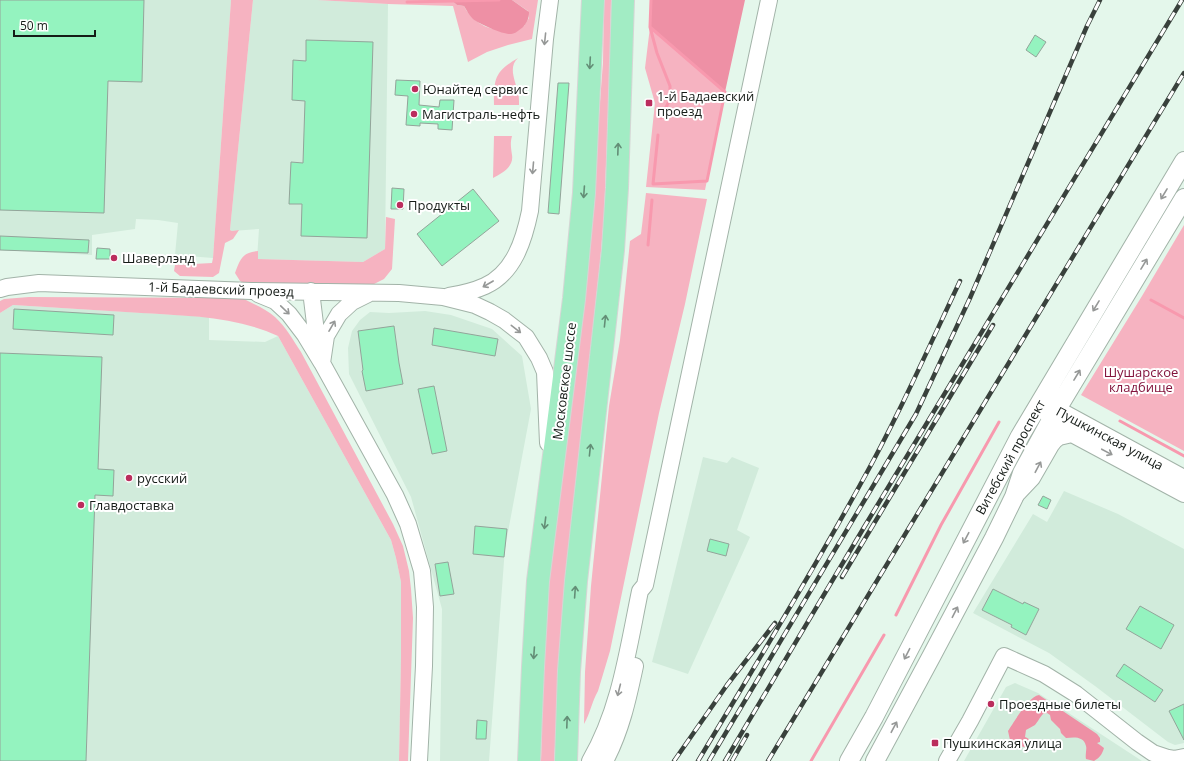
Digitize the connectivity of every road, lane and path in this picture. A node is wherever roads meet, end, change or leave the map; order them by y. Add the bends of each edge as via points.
1 (550, 0) edge
2 (593, 0) edge
3 (623, 0) edge
4 (769, 0) edge
5 (1184, 161) edge
6 (1184, 198) edge
7 (0, 289) edge
8 (251, 291) junction
9 (311, 291) junction
10 (371, 293) junction
11 (443, 297) junction
12 (322, 363) junction
13 (1038, 405) junction
14 (1054, 413) junction
15 (1072, 434) junction
16 (1184, 478) edge
17 (550, 484) junction
18 (1184, 494) edge
19 (1014, 497) junction
20 (645, 585) junction
21 (1184, 757) edge
22 (419, 761) edge
23 (529, 761) edge
24 (566, 761) edge
25 (590, 761) edge
26 (605, 761) edge
27 (849, 761) edge
28 (875, 761) edge
29 (946, 761) edge

1 -> 11 street via 530,212 521,245 507,269 498,278 486,286
2 -> 17 highway, Московское шоссе via 584,193 574,299
24 -> 3 highway via 576,581 613,250
4 - 20 street
5 -> 13 main road, Витебский проспект
14 -> 6 main road, Витебский проспект
7 - 8 street, 1-й Бадаевский проезд via 39,283
8 - 9 street, 1-й Бадаевский проезд
8 -> 12 street via 275,301 289,314
9 - 10 street, 1-й Бадаевский проезд
9 - 12 street
10 - 11 street, 1-й Бадаевский проезд
12 -> 10 street via 326,336 339,314 352,302
11 -> 17 street via 475,305 504,320 526,338 535,351 545,372
12 - 22 street via 395,495 408,524 422,571 425,646
13 - 14 street, Пушкинская улица
13 -> 27 main road, Витебский проспект
14 - 15 street, Пушкинская улица
14 - 16 street, Пушкинская улица
14 - 19 main road, Витебский проспект via 1022,473
15 -> 18 street, Пушкинская улица
19 -> 15 street via 1032,478 1050,445 1059,437
17 -> 23 highway, Московское шоссе via 538,581
28 -> 19 main road, Витебский проспект
20 -> 25 street via 640,591 625,665 609,722
20 - 26 street via 649,597 628,699
21 - 29 street via 1174,759 1153,753 1076,694 1044,674 1004,656

